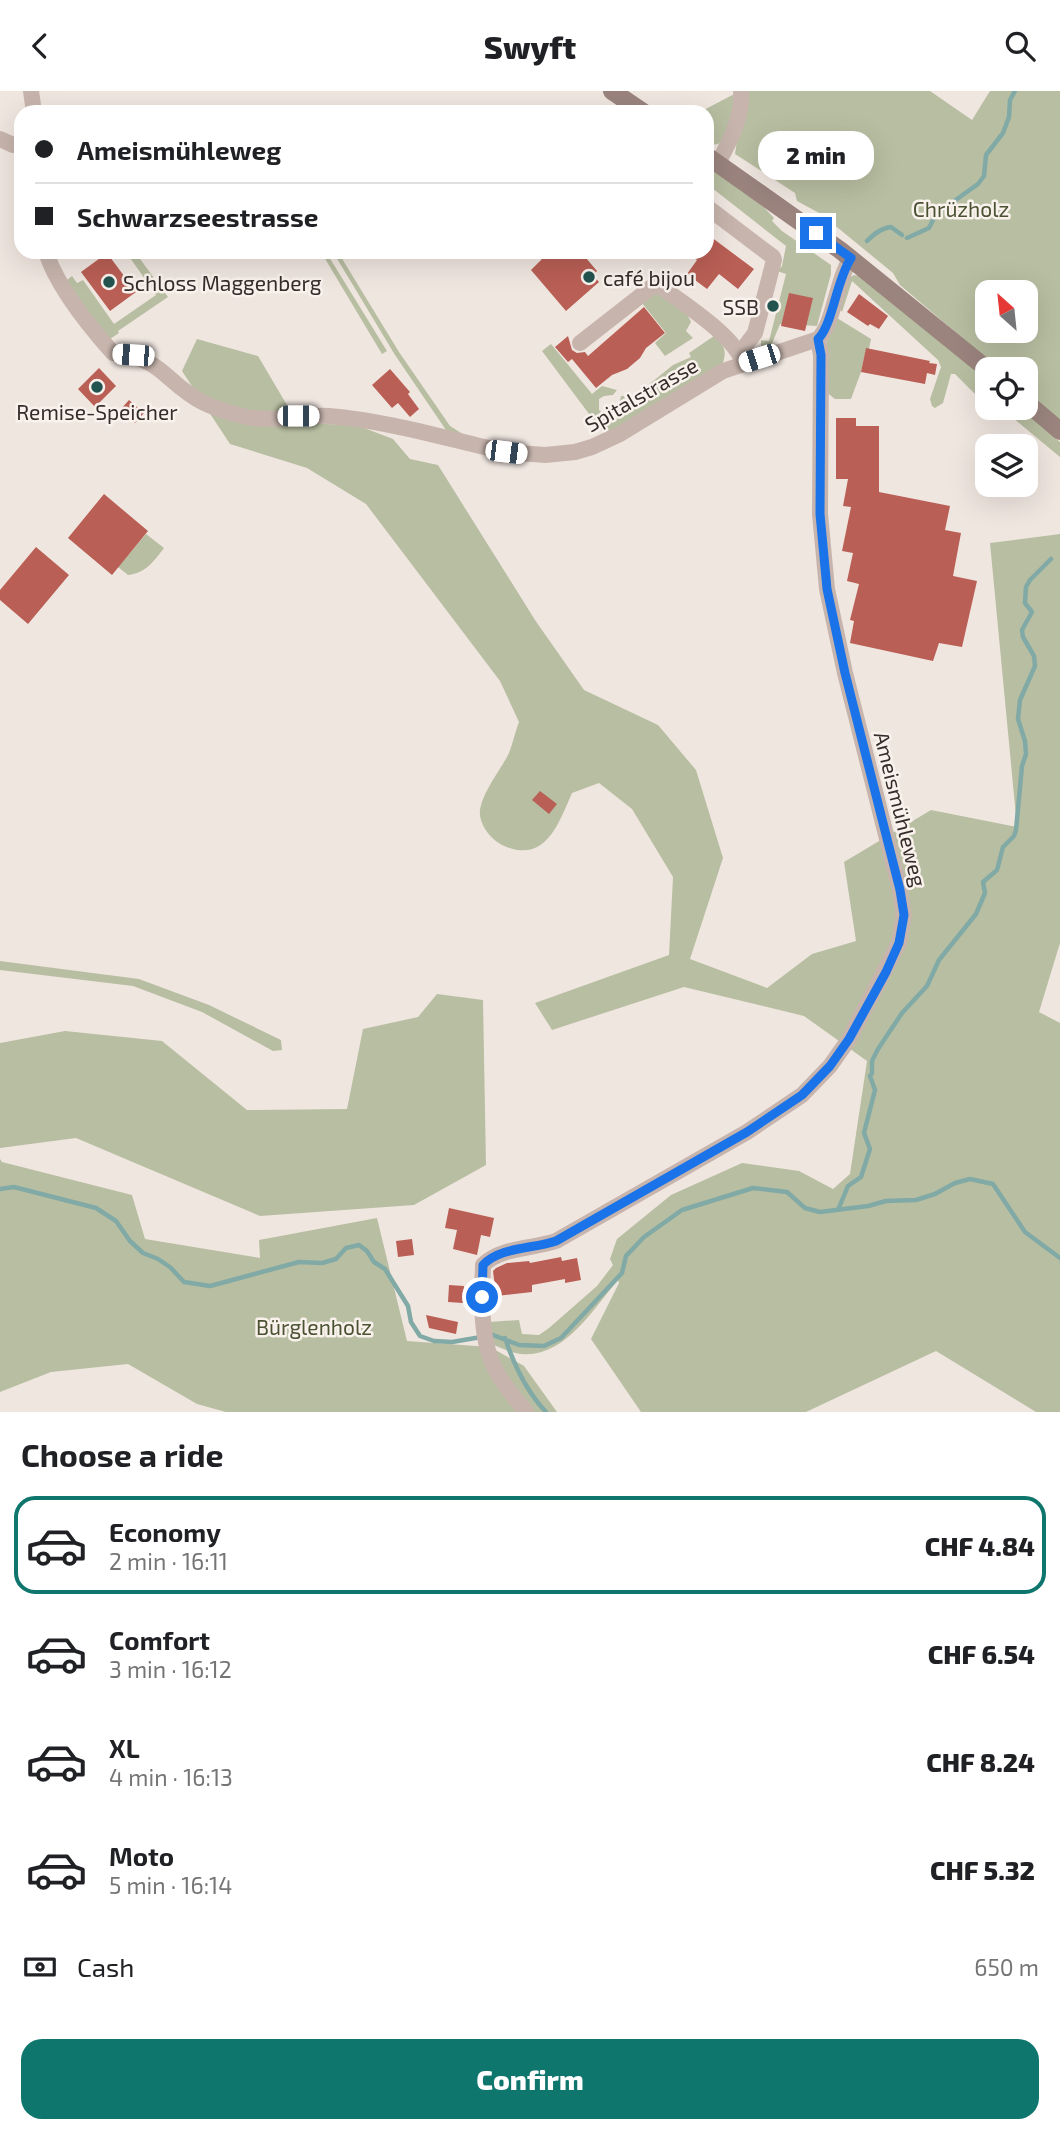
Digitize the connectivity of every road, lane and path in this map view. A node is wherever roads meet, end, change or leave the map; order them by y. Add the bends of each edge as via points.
1 (612, 91) edge
2 (741, 91) edge
3 (633, 105) edge
4 (714, 157) edge
5 (714, 160) edge
6 (714, 212) edge
7 (851, 258) junction
8 (48, 259) edge
9 (818, 339) junction
10 (580, 343) dead end
11 (742, 358) junction
12 (975, 359) edge
13 (1038, 412) edge
14 (1060, 431) edge
15 (526, 1412) edge

1 - 3 main road
2 - 4 street via 739,115 729,141
5 - 7 main road
6 - 11 street via 774,260 755,333
7 - 9 street, Ameismühleweg
7 - 12 main road
8 - 11 street, Spitalstrasse via 113,353 149,362 203,403 240,416 363,420 506,452 561,454 605,442
9 - 11 street, Spitalstrasse
9 - 15 street, Ameismühleweg via 820,514 827,589 900,890 904,915 899,943 849,1039 802,1095 747,1132 556,1241 498,1254 483,1265 483,1324 489,1356
10 - 11 street via 653,286 663,288 717,331
13 - 14 main road

